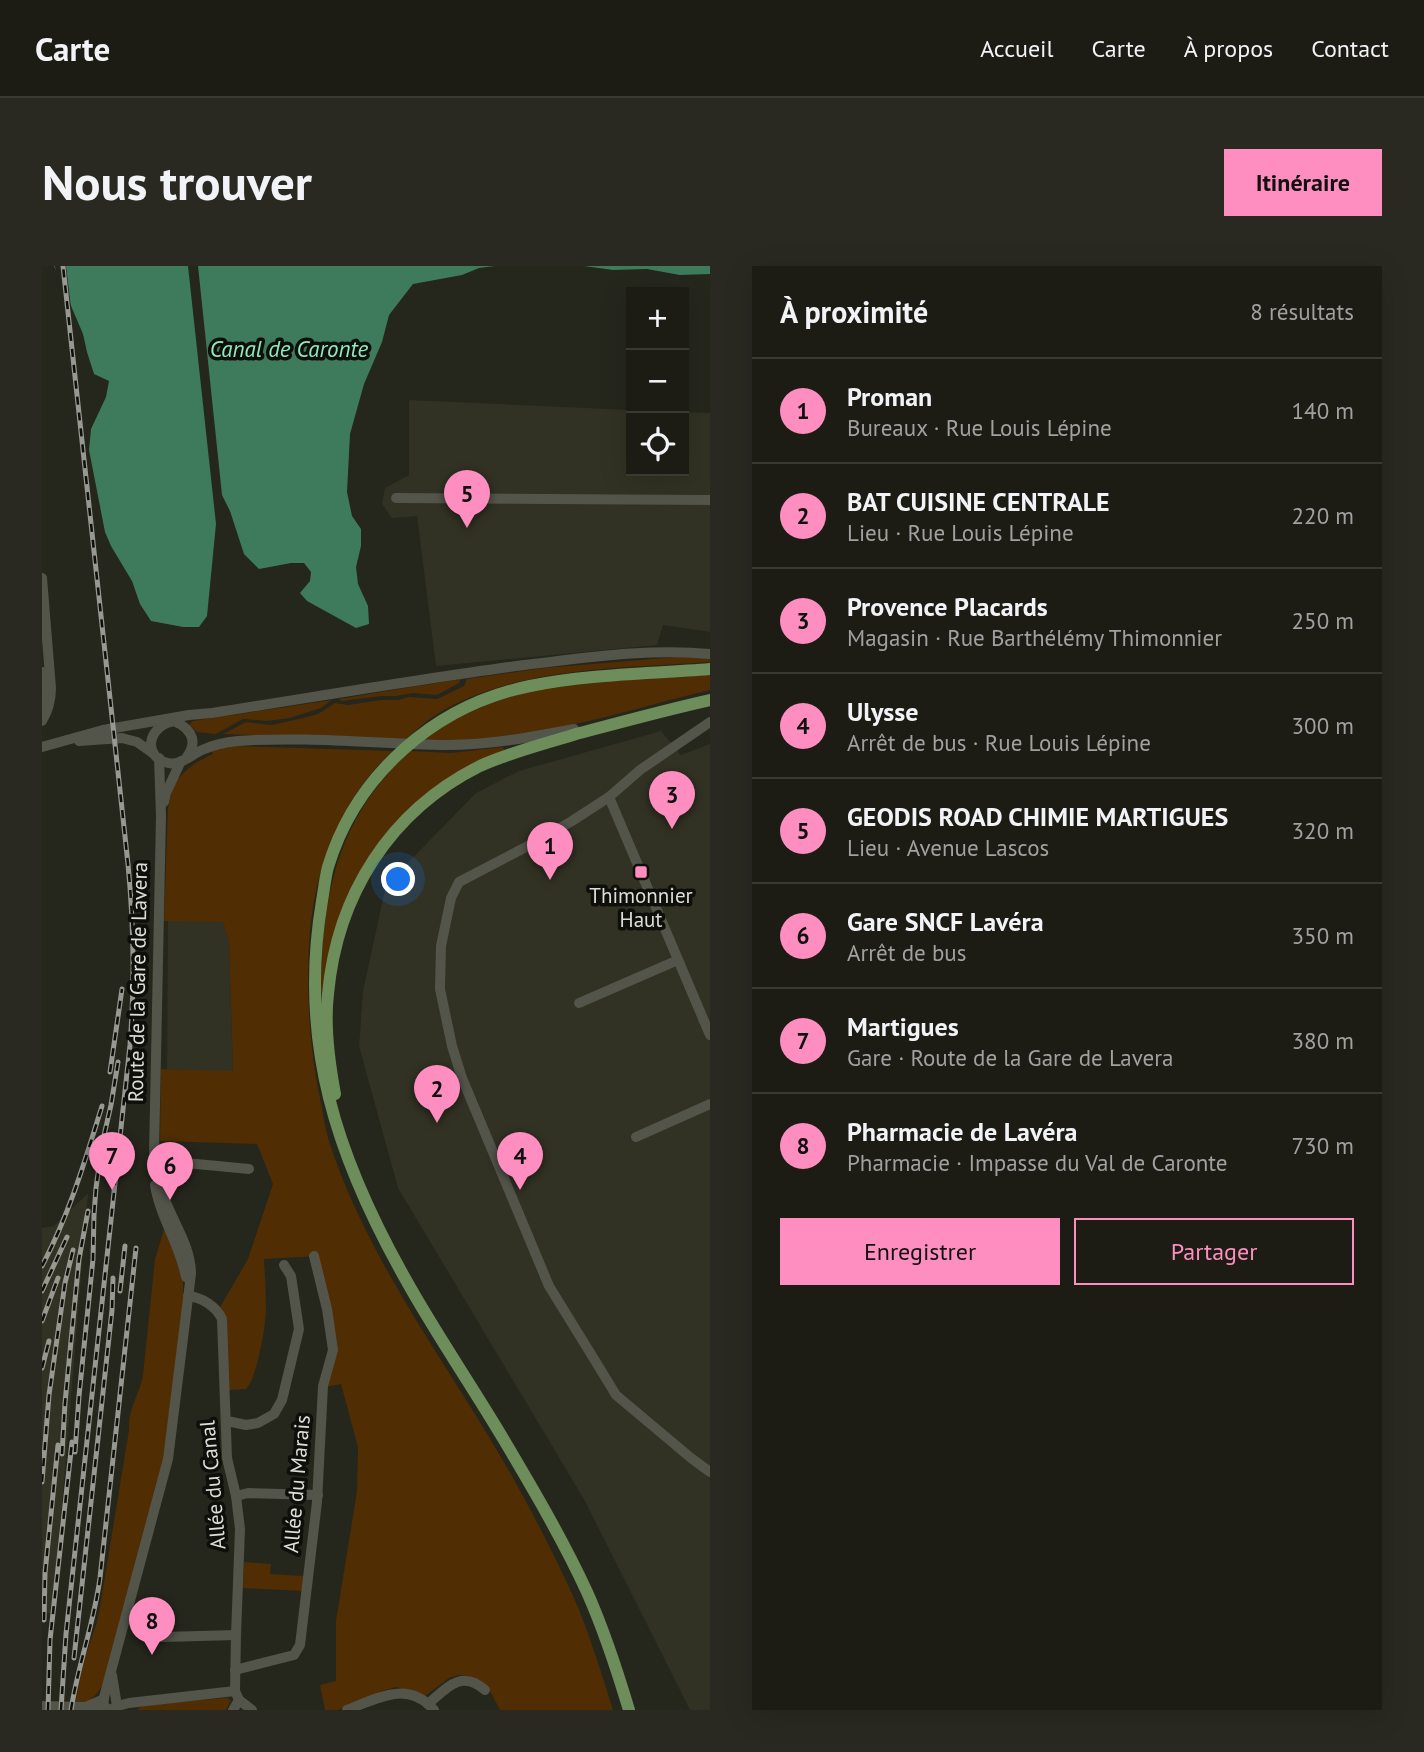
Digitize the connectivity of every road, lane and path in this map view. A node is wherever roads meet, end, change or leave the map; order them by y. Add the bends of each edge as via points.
1 (397, 498) dead end
2 (710, 500) edge
3 (42, 578) edge
4 (44, 640) edge
5 (710, 654) edge
6 (710, 669) edge
7 (42, 673) edge
8 (710, 700) edge
9 (42, 705) edge
10 (630, 719) junction
11 (171, 720) junction
12 (42, 721) edge
13 (710, 722) edge
14 (54, 744) junction
15 (42, 747) edge
16 (157, 756) junction
17 (183, 760) junction
18 (609, 797) junction
19 (161, 816) junction
20 (678, 960) junction
21 (579, 1003) dead end
22 (710, 1035) edge
23 (710, 1104) edge
24 (636, 1136) dead end
25 (342, 1143) junction
26 (155, 1148) junction
27 (249, 1169) dead end
28 (314, 1256) dead end
29 (284, 1265) dead end
30 (188, 1296) junction
31 (227, 1421) junction
32 (710, 1472) edge
33 (318, 1495) junction
34 (236, 1496) junction
35 (535, 1496) junction
36 (236, 1635) junction
37 (163, 1637) dead end
38 (235, 1670) junction
39 (485, 1690) dead end
40 (237, 1695) junction
41 (112, 1705) edge
42 (42, 1706) edge
43 (431, 1707) edge
44 (233, 1710) edge
45 (252, 1710) edge
46 (347, 1710) edge
47 (621, 1710) edge
48 (629, 1710) edge

1 - 2 street
3 - 4 street
4 - 12 street via 51,695
5 - 11 street via 565,660
6 - 25 main road via 589,678 483,699 428,729 395,756 368,787 327,868 314,966 323,1079
7 - 9 street
8 - 10 main road
10 - 17 street via 521,740 470,744 238,741 207,748
10 - 25 main road via 480,766 417,808 374,858 342,921 327,995 329,1057
11 - 14 street via 103,730
11 - 16 street via 153,733 151,744
11 - 17 street via 192,736 191,752
13 - 18 street
14 - 15 street
14 - 16 street via 122,738
16 - 17 street via 166,762
16 - 19 street, Route de la Gare de Lavera
17 - 19 street, Route de la Gare de Lavera via 166,793
18 - 20 street
18 - 32 street via 459,882 450,898 441,946 440,989 462,1077 549,1286 616,1395
19 - 26 street, Route de la Gare de Lavera
20 - 21 street
20 - 22 street
23 - 24 street
25 - 35 main road via 394,1259
26 - 27 street via 186,1163
26 - 30 street, Route de la Gare de Lavera via 163,1193 190,1261
28 - 33 street, Allée du Marais via 332,1350 323,1386
29 - 31 street via 291,1276 299,1329 285,1392 278,1408 263,1421 246,1425
30 - 31 street, Allée du Canal via 209,1304 222,1319
30 - 41 street, Route de la Gare de Lavera via 168,1459 107,1687
31 - 34 street, Allée du Canal via 227,1458
33 - 34 street
33 - 38 street, Allée du Marais via 300,1644 294,1655
34 - 36 street, Allée du Canal via 240,1529
35 - 47 main road via 575,1586
35 - 48 main road via 588,1595
36 - 37 street
36 - 38 street, Allée du Canal
38 - 40 street, Allée du Canal
39 - 43 street via 460,1680
40 - 41 street
40 - 44 street
40 - 45 street
41 - 42 street
43 - 46 street via 396,1693

